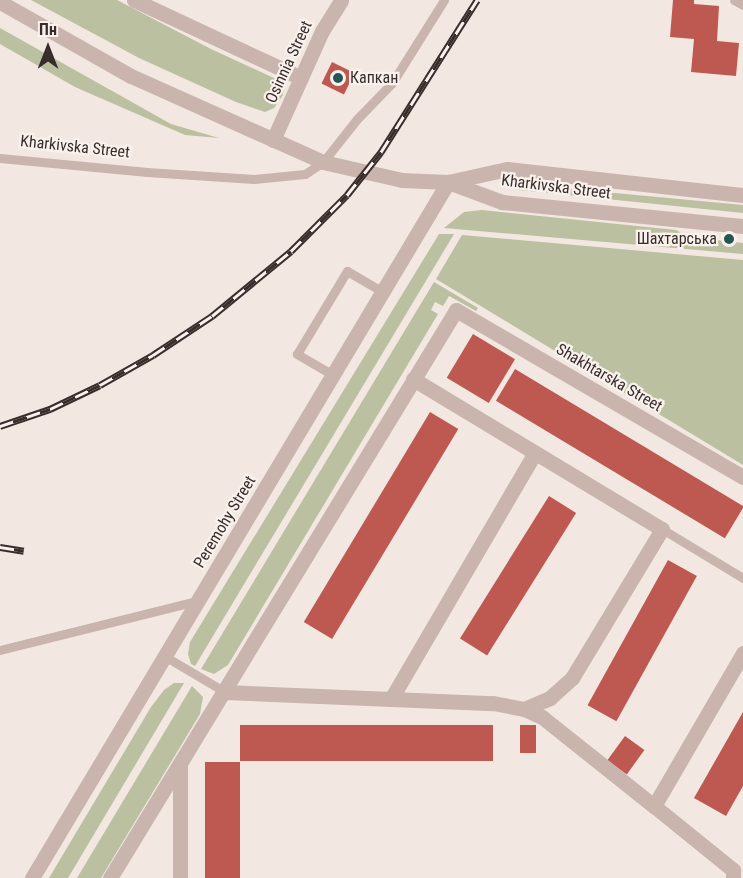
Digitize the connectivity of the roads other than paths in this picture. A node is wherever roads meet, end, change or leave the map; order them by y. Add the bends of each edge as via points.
1 (134, 0) edge
2 (341, 0) edge
3 (444, 0) edge
4 (734, 0) edge
5 (0, 2) edge
6 (743, 5) edge
7 (301, 78) junction
8 (273, 140) junction
9 (0, 158) edge
10 (323, 162) junction
11 (448, 182) junction
12 (743, 195) edge
13 (743, 226) edge
14 (383, 292) junction
15 (333, 375) junction
16 (413, 379) junction
17 (535, 453) junction
18 (743, 477) edge
19 (662, 529) junction
20 (743, 578) edge
21 (199, 601) junction
22 (0, 650) edge
23 (743, 654) edge
24 (166, 657) junction
25 (225, 692) junction
26 (391, 699) junction
27 (524, 709) junction
28 (180, 764) junction
29 (654, 806) junction
30 (32, 878) edge
31 (111, 878) edge
32 (180, 878) edge
33 (733, 878) edge

1 - 7 street
2 - 7 street, Osinnia Street
3 - 10 lane via 392,83
4 - 6 lane
5 - 8 street via 132,76
7 - 8 street, Osinnia Street
8 - 10 street
9 - 10 lane, Kharkivska Street via 254,179 304,174
10 - 11 street via 402,180
11 - 12 street, Kharkivska Street via 507,169
11 - 13 street, Kharkivska Street via 502,202
11 - 14 street, Peremohy Street
14 - 15 street, Peremohy Street
14 - 15 lane via 347,271 308,335 297,354
15 - 21 street, Peremohy Street
16 - 17 street
16 - 18 street, Shakhtarska Street via 456,310
16 - 25 street
17 - 19 street
17 - 26 street
19 - 20 lane
19 - 27 street via 572,678 550,698
21 - 22 lane
21 - 24 street, Peremohy Street
23 - 29 street
24 - 25 lane
24 - 30 street, Peremohy Street
25 - 26 street
25 - 28 street
26 - 27 street via 493,703
27 - 29 street via 542,717
28 - 31 street
28 - 32 street
29 - 33 street via 733,870

